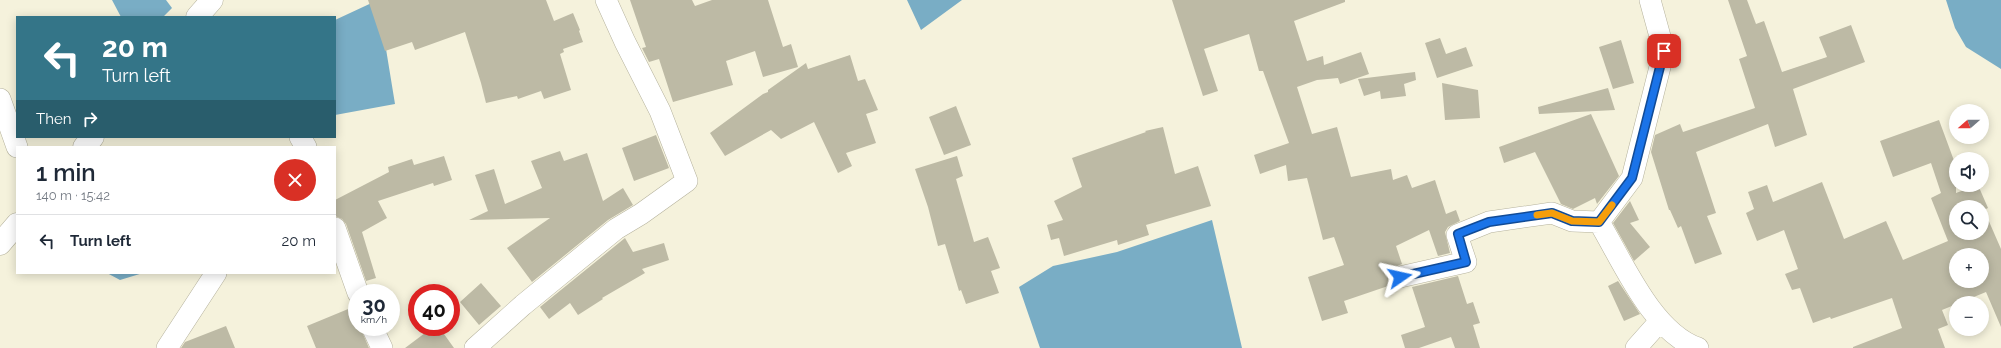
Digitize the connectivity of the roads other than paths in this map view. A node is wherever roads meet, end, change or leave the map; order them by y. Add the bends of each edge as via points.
1 (212, 0) edge
2 (606, 0) edge
3 (1650, 0) edge
4 (198, 16) edge
5 (0, 99) edge
6 (92, 138) edge
7 (17, 146) edge
8 (85, 146) edge
9 (1599, 222) junction
10 (16, 225) edge
11 (336, 231) edge
12 (0, 244) edge
13 (215, 274) edge
14 (1400, 277) dead end
15 (355, 284) edge
16 (1660, 321) junction
17 (376, 336) edge
18 (167, 348) edge
19 (382, 348) edge
20 (475, 348) edge
21 (1636, 348) edge
22 (1698, 348) edge

1 - 4 highway
2 - 20 street via 660,111 687,181 616,229
3 - 9 street via 1664,51 1632,178
5 - 7 street
6 - 8 highway
9 - 14 street via 1572,221 1552,213 1489,222 1458,234 1466,262
9 - 16 street via 1648,306
10 - 12 highway
11 - 15 street
13 - 18 street
16 - 21 street
16 - 22 street via 1687,344
17 - 19 street

